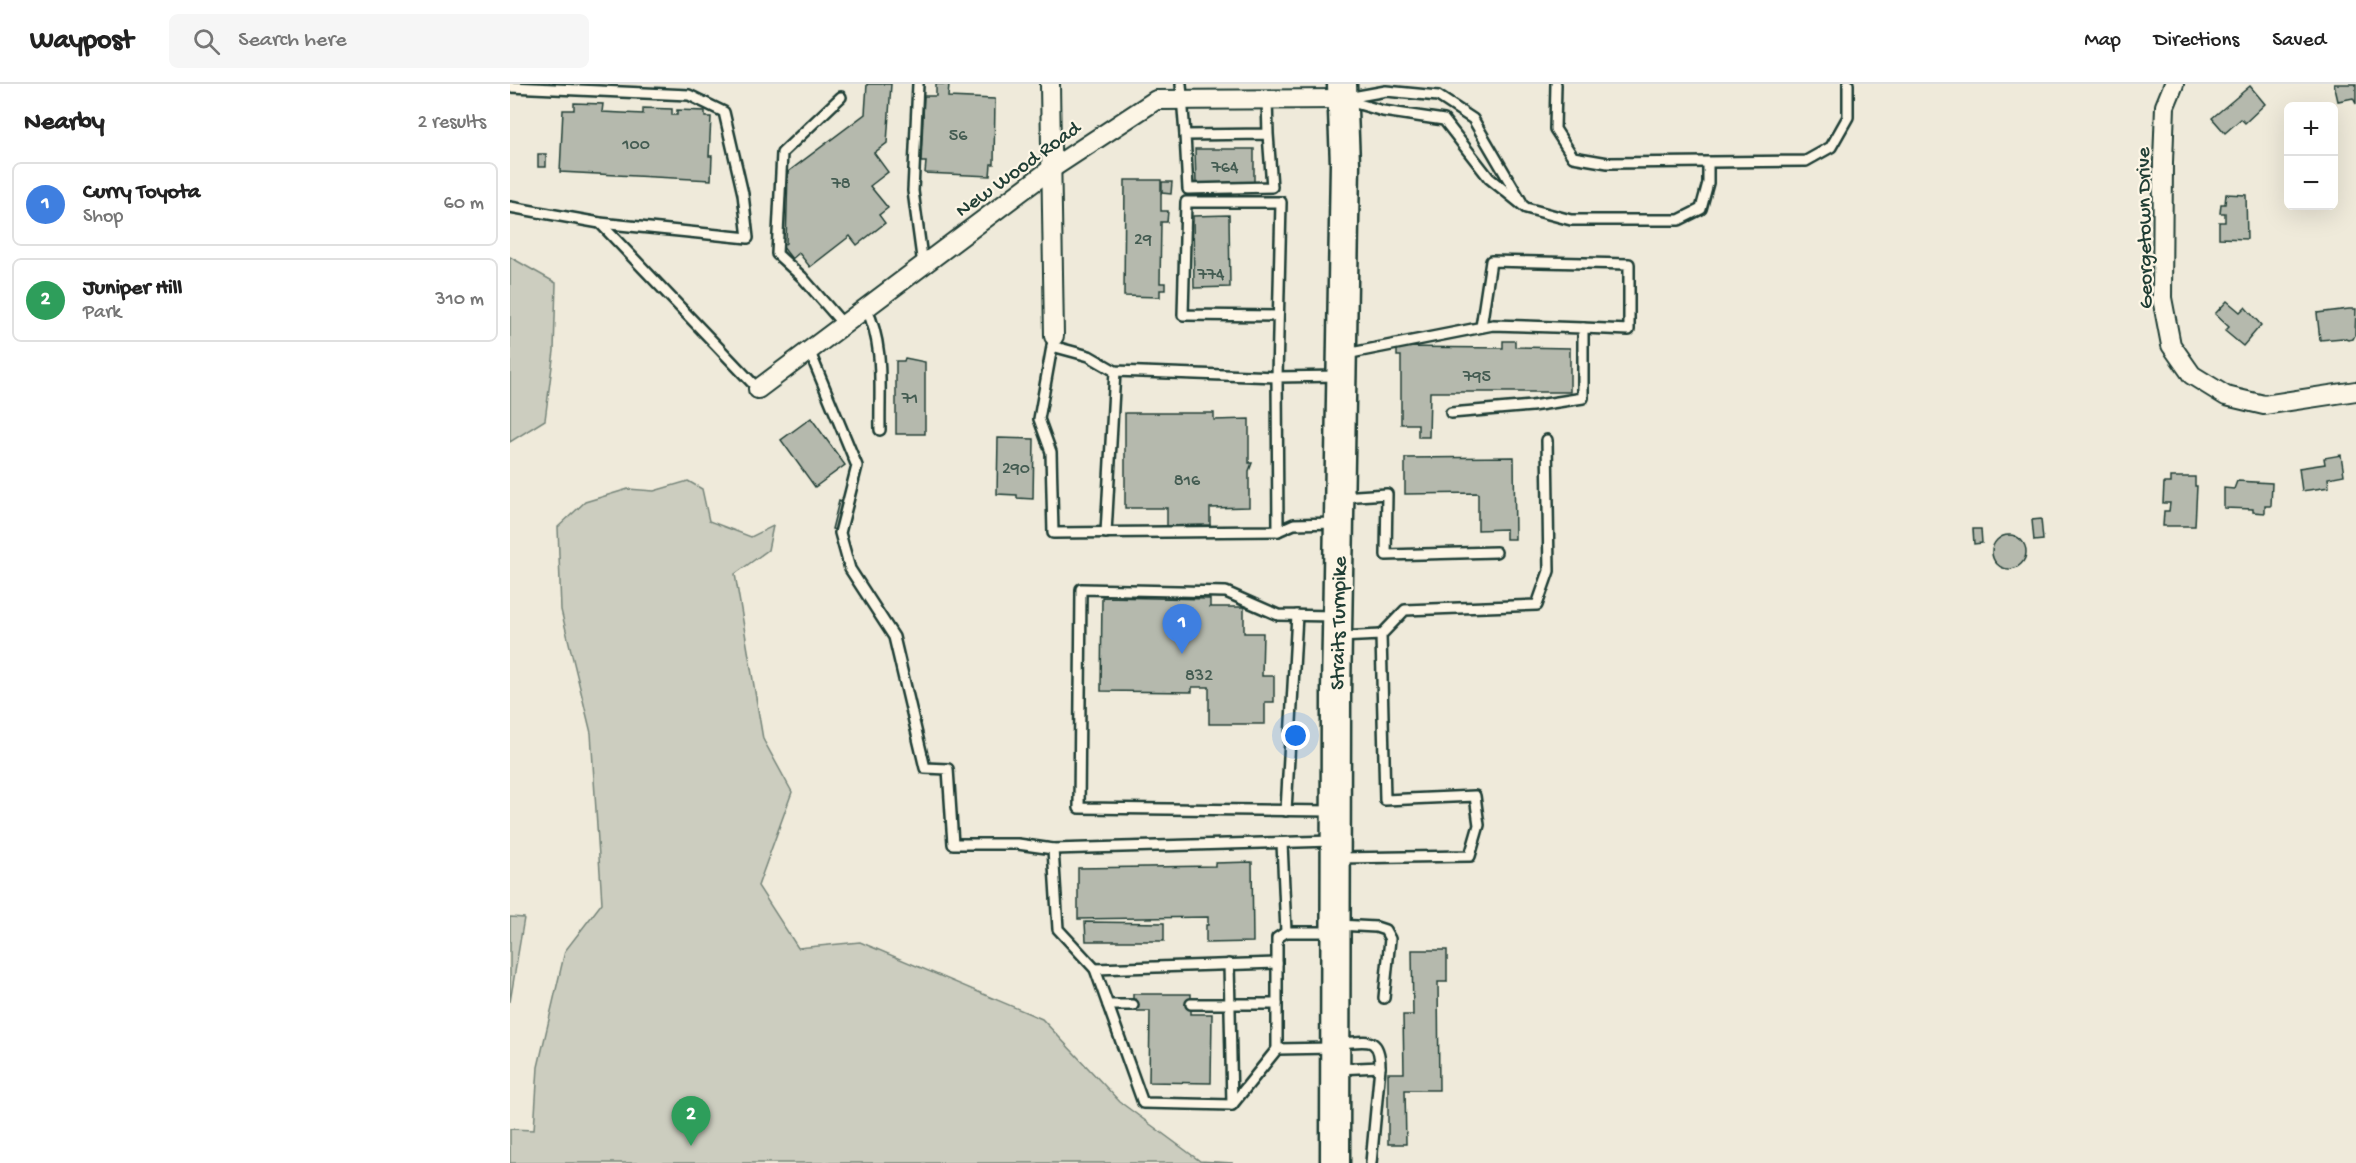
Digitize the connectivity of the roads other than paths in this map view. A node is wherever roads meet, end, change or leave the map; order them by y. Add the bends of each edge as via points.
1 (918, 84) edge
2 (1050, 84) edge
3 (1556, 84) edge
4 (1848, 84) edge
5 (2174, 84) edge
6 (510, 87) edge
7 (1182, 92) edge
8 (1343, 92) edge
9 (841, 96) dead end
10 (1267, 99) junction
11 (1268, 134) junction
12 (1185, 135) junction
13 (1708, 163) junction
14 (1051, 169) junction
15 (510, 207) edge
16 (1526, 208) junction
17 (600, 223) junction
18 (923, 265) junction
19 (866, 308) junction
20 (1278, 316) junction
21 (843, 324) junction
22 (1481, 327) junction
23 (1583, 328) junction
24 (1053, 341) junction
25 (809, 350) junction
26 (1341, 366) junction
27 (1115, 371) junction
28 (1276, 377) junction
29 (758, 388) joint
30 (2356, 391) edge
31 (1451, 413) dead end
32 (880, 430) dead end
33 (1547, 440) dead end
34 (1339, 510) junction
35 (1278, 531) junction
36 (1106, 533) junction
37 (1496, 552) dead end
38 (1297, 615) junction
39 (1337, 627) junction
40 (1381, 635) junction
41 (1286, 811) junction
42 (1335, 811) junction
43 (1282, 843) junction
44 (1053, 849) junction
45 (1335, 850) junction
46 (1335, 928) junction
47 (1286, 932) junction
48 (1277, 963) junction
49 (1229, 964) junction
50 (1095, 969) junction
51 (1384, 998) dead end
52 (1191, 1004) dead end
53 (1231, 1004) junction
54 (1277, 1004) junction
55 (1108, 1005) junction
56 (1133, 1005) dead end
57 (1276, 1050) junction
58 (1335, 1053) junction
59 (1380, 1067) junction
60 (1232, 1105) junction
61 (1335, 1163) edge
62 (1371, 1163) edge

1 - 18 lane via 913,191
2 - 14 street
3 - 13 lane via 1555,129 1573,157 1608,163
4 - 13 lane via 1848,117 1831,147 1806,161
5 - 30 street, Georgetown Drive via 2165,106 2163,185 2162,298 2171,345 2193,375 2226,396 2264,405
6 - 17 lane via 689,95 724,112 743,194 748,238
7 - 10 street, New Wood Road
7 - 12 lane
7 - 14 street, New Wood Road via 1156,100
8 - 10 street, New Wood Road
8 - 16 lane via 1383,111 1444,120 1488,178
8 - 16 lane via 1438,96 1473,119
8 - 26 main road, Straits Turnpike
9 - 21 lane via 782,153 777,254
10 - 11 lane
11 - 12 lane
11 - 12 lane via 1272,187 1188,189
13 - 16 lane via 1708,183 1701,209 1679,220 1571,220
14 - 18 street, New Wood Road
14 - 24 street
15 - 17 lane
17 - 29 lane
18 - 19 street, New Wood Road
19 - 21 street, New Wood Road
19 - 32 lane via 879,346
20 - 20 lane via 1281,202 1186,202 1183,315
20 - 28 lane
21 - 25 street, New Wood Road
22 - 23 lane
22 - 23 lane via 1491,261 1629,264 1629,330
22 - 26 lane
23 - 31 lane via 1583,398
24 - 27 lane
24 - 36 lane via 1039,419 1051,452 1053,533
25 - 29 street, New Wood Road
25 - 44 lane via 857,466 840,533 850,569 894,637 925,768 948,769 953,844 1018,844
26 - 28 lane
26 - 34 main road, Straits Turnpike
27 - 28 lane
27 - 36 lane
28 - 35 lane
33 - 40 lane via 1548,571 1537,605 1405,610
34 - 35 lane
34 - 37 lane via 1387,494 1386,555
34 - 39 main road, Straits Turnpike
35 - 36 lane
38 - 39 lane
38 - 41 lane
38 - 41 lane via 1278,615 1226,592 1081,590 1079,808
39 - 40 lane
39 - 42 main road, Straits Turnpike
40 - 45 lane via 1385,800 1475,796 1479,825 1470,856
41 - 42 lane
42 - 45 main road, Straits Turnpike
43 - 44 lane
43 - 45 lane
43 - 47 lane
44 - 50 lane via 1058,929
45 - 46 main road, Straits Turnpike
46 - 47 lane
46 - 51 lane via 1385,930 1390,939
46 - 58 main road, Straits Turnpike
47 - 48 lane via 1277,938
48 - 49 lane
48 - 54 lane
49 - 50 lane
49 - 53 lane
50 - 55 lane
52 - 53 lane
53 - 54 lane
53 - 60 lane
54 - 57 lane
55 - 56 lane
55 - 60 lane via 1143,1103
57 - 58 lane
57 - 60 lane
58 - 59 lane
58 - 59 lane via 1369,1042 1380,1051
58 - 61 main road, Straits Turnpike
59 - 62 lane

